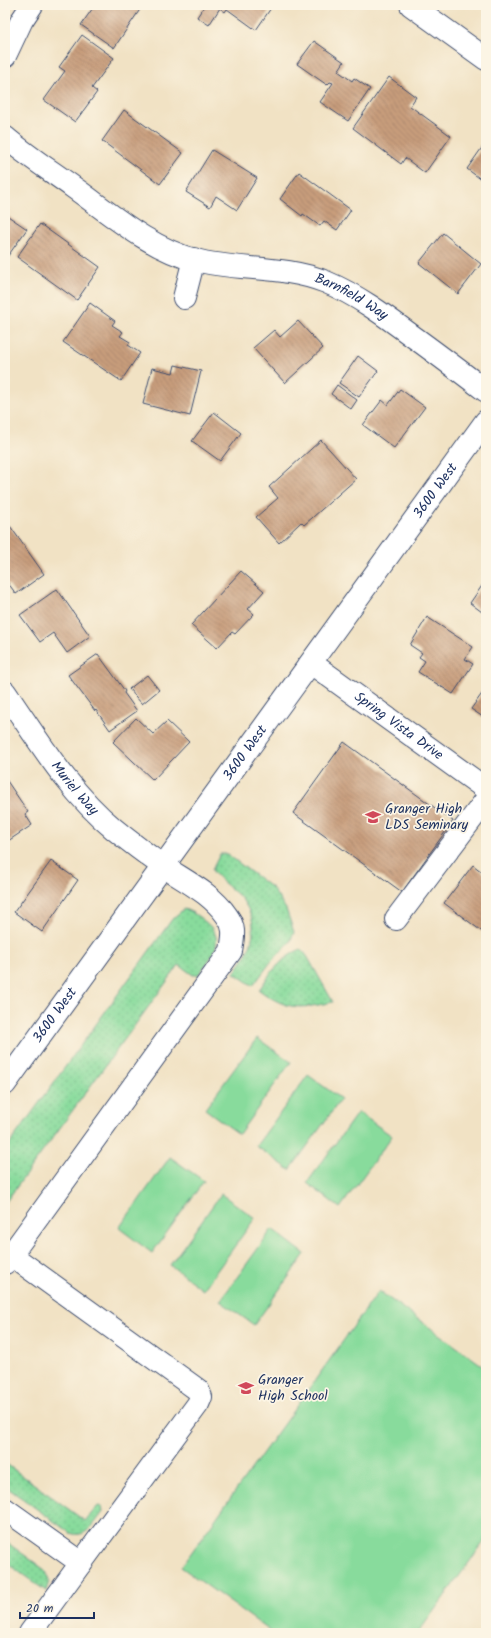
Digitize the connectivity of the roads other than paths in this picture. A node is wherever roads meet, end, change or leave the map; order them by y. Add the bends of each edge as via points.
1 (32, 5) edge
2 (411, 5) edge
3 (5, 56) edge
4 (486, 59) edge
5 (5, 137) edge
6 (194, 260) junction
7 (184, 298) dead end
8 (486, 391) edge
9 (486, 421) edge
10 (311, 663) junction
11 (5, 693) edge
12 (486, 789) edge
13 (486, 800) edge
14 (163, 866) junction
15 (396, 919) dead end
16 (5, 1084) edge
17 (8, 1259) edge
18 (5, 1509) edge
19 (81, 1563) junction
20 (30, 1633) edge

1 - 3 street
2 - 4 street
5 - 6 street, Barnfield Way via 128,227
6 - 7 street
6 - 8 street, Barnfield Way via 299,274 338,287 373,307
9 - 10 street, 3600 West
10 - 12 street, Spring Vista Drive
10 - 14 street, 3600 West
11 - 14 street, Muriel Way via 78,796 115,830
13 - 15 street
14 - 16 street, 3600 West
14 - 17 street, Muriel Way via 208,896 228,916 234,932 231,951
17 - 19 street via 198,1390 201,1397
18 - 19 street
19 - 20 street

